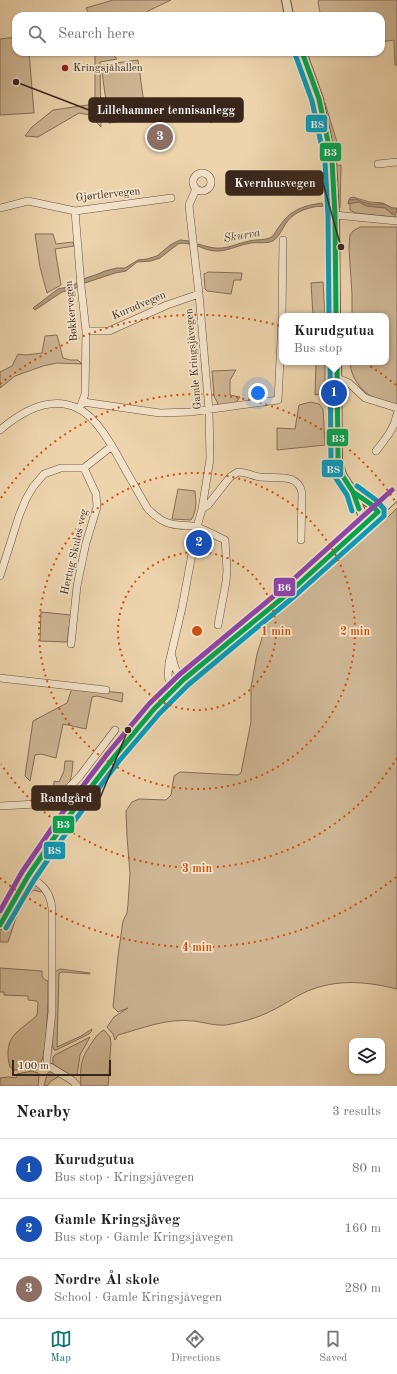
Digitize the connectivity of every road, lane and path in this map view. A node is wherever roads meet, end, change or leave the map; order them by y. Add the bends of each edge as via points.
1 (286, 0) edge
2 (288, 12) edge
3 (303, 56) edge
4 (397, 162) edge
5 (378, 164) dead end
6 (196, 189) dead end
7 (171, 198) dead end
8 (0, 208) edge
9 (75, 211) junction
10 (335, 215) junction
11 (397, 221) edge
12 (283, 240) dead end
13 (199, 294) junction
14 (282, 313) edge
15 (336, 313) edge
16 (86, 331) junction
17 (280, 365) edge
18 (337, 365) edge
19 (337, 378) junction
20 (83, 402) junction
21 (78, 408) junction
22 (397, 408) edge
23 (210, 410) junction
24 (397, 414) edge
25 (0, 430) edge
26 (112, 446) junction
27 (376, 451) dead end
28 (84, 468) junction
29 (353, 492) junction
30 (397, 495) edge
31 (202, 509) junction
32 (378, 512) junction
33 (367, 521) junction
34 (197, 527) junction
35 (301, 540) dead end
36 (0, 576) edge
37 (218, 625) dead end
38 (71, 644) dead end
39 (172, 655) junction
40 (0, 678) edge
41 (183, 680) junction
42 (174, 688) junction
43 (106, 690) dead end
44 (115, 730) dead end
45 (0, 806) edge
46 (28, 876) junction
47 (0, 925) edge
48 (77, 1086) edge

1 - 2 street
3 - 10 street via 319,99 332,161
4 - 5 street
6 - 13 street, Gamle Kringsjåvegen via 189,206
7 - 9 street, Gjørtlervegen
8 - 9 street, Gjørtlervegen via 28,202
9 - 16 street, Bøkkervegen
10 - 11 street
10 - 15 street
12 - 14 street
13 - 16 street, Kurudvegen via 109,331
13 - 23 street, Gamle Kringsjåvegen
16 - 20 street, Bøkkervegen via 86,380
17 - 23 street via 278,400
18 - 19 street
19 - 22 street via 349,383 365,398
19 - 29 street via 338,460 342,475
20 - 21 street
20 - 23 street via 160,413
21 - 25 street via 62,404 44,404 21,414
21 - 26 street via 95,422
23 - 31 street, Gamle Kringsjåvegen via 210,459
24 - 27 street via 392,430
26 - 28 street
26 - 34 street via 154,516 164,523
28 - 36 street via 52,470 44,474 33,487 19,516
28 - 38 street, Hertug Skules veg via 96,494 97,506 77,586
29 - 32 street
29 - 33 street
30 - 32 main road
31 - 34 street, Gamle Kringsjåvegen
31 - 35 street via 230,477 238,472 269,478 287,478 296,481 301,487
32 - 33 main road
33 - 41 main road via 292,590
34 - 37 street via 225,540 226,576
34 - 39 street, Gamle Kringsjåvegen
39 - 41 street
39 - 42 street, Gamle Kringsjåvegen via 168,677
40 - 43 street
41 - 42 main road
42 - 46 main road via 114,757
44 - 45 street via 77,780 62,795 37,804
46 - 47 main road
46 - 48 street via 43,886 52,908 52,1012 47,1065

